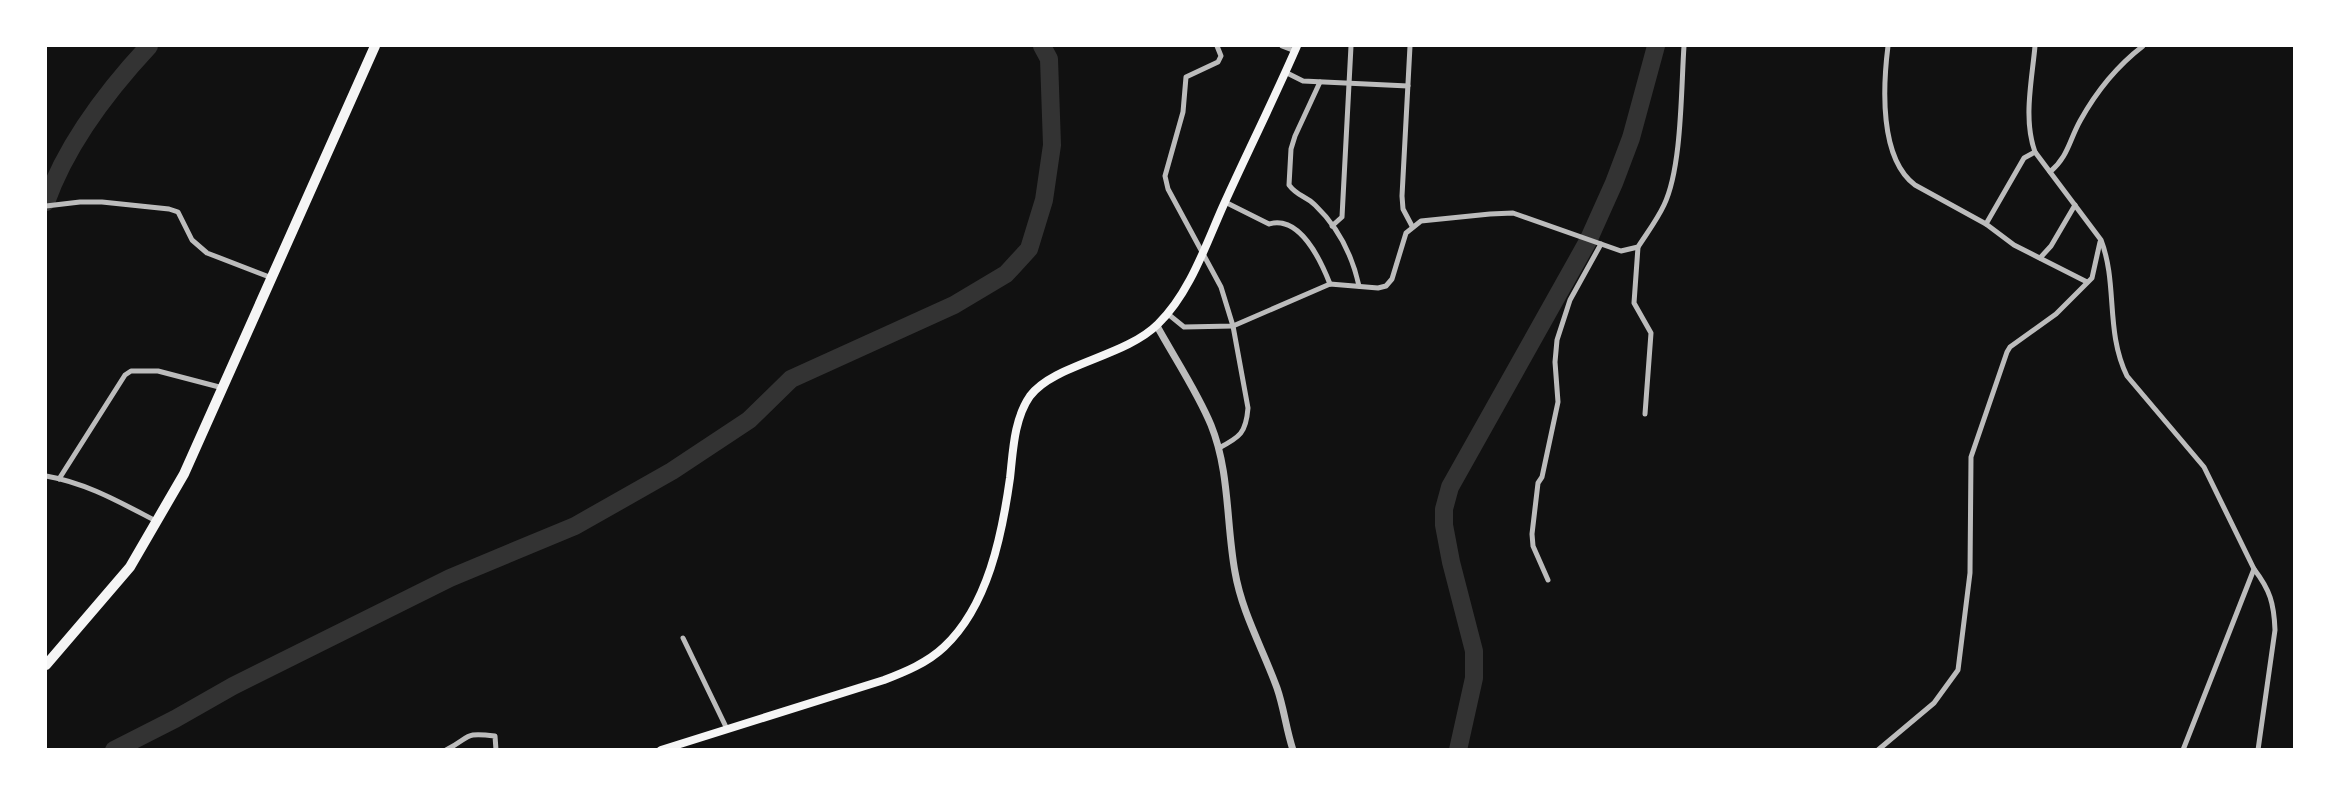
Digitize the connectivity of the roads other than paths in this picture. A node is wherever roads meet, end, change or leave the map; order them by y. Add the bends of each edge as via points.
1 (375, 46) edge
2 (1217, 46) edge
3 (1282, 46) edge
4 (1350, 46) edge
5 (1410, 46) edge
6 (1684, 46) edge
7 (1888, 46) edge
8 (2035, 46) edge
9 (2143, 46) edge
10 (1296, 48) edge
11 (1285, 72) junction
12 (1320, 82) junction
13 (1349, 83) junction
14 (1408, 86) junction
15 (2035, 152) junction
16 (2050, 172) junction
17 (1225, 202) junction
18 (2074, 205) junction
19 (46, 206) edge
20 (1986, 224) junction
21 (1332, 226) junction
22 (1412, 226) junction
23 (2101, 240) junction
24 (1599, 244) junction
25 (1638, 247) junction
26 (1202, 252) junction
27 (2040, 258) junction
28 (272, 278) junction
29 (2087, 282) junction
30 (1330, 284) junction
31 (1359, 286) junction
32 (1168, 314) junction
33 (1157, 326) junction
34 (1233, 326) junction
35 (223, 388) junction
36 (1645, 414) dead end
37 (1219, 448) junction
38 (46, 476) edge
39 (59, 478) junction
40 (158, 522) junction
41 (2254, 569) junction
42 (1548, 580) dead end
43 (684, 638) dead end
44 (46, 665) edge
45 (727, 729) junction
46 (446, 750) edge
47 (496, 750) edge
48 (661, 750) edge
49 (1293, 750) edge
50 (1878, 750) edge
51 (2183, 750) edge
52 (2258, 750) edge

1 - 28 highway
2 - 26 street via 1218,62 1186,77 1183,112 1165,176
3 - 10 street
4 - 13 street
5 - 14 street
6 - 25 street via 1676,157 1668,193
7 - 20 street via 1886,112 1896,163 1915,185
8 - 15 street via 2028,125
9 - 16 street via 2109,78 2080,122 2064,160
10 - 11 main road
11 - 12 street via 1303,81
11 - 17 main road
12 - 13 street
12 - 21 street via 1291,149 1289,186 1314,204
13 - 14 street
13 - 21 street via 1342,218
14 - 22 street via 1402,196
15 - 16 street
15 - 20 street via 2024,158
16 - 18 street
17 - 26 main road
17 - 30 street via 1269,224 1291,225 1313,249
18 - 23 street
18 - 27 street
19 - 28 street via 102,202 169,209 178,212 192,240 207,253
20 - 27 street
21 - 31 street via 1343,240
22 - 24 street via 1421,221 1513,214
22 - 31 street via 1386,286
23 - 29 street via 2096,268
23 - 41 street via 2118,359 2126,376 2204,467
24 - 25 street via 1621,251
24 - 42 street via 1570,300 1558,340 1558,402 1538,483 1532,534 1536,557
25 - 36 street via 1634,303 1651,333
26 - 32 main road
26 - 34 street via 1221,287
27 - 29 street
28 - 35 highway
29 - 50 street via 2056,314 2007,352 1971,457 1970,573 1958,670 1934,703
30 - 31 street
30 - 34 street
32 - 33 main road
32 - 34 street via 1184,327
33 - 37 street
33 - 45 main road via 1113,353 1049,380 1031,395 1021,414 1007,502 978,600 943,649 884,680
34 - 37 street via 1247,421 1236,439
35 - 39 street via 158,372 131,371
35 - 40 highway
37 - 49 street via 1237,581 1276,685
38 - 39 street
39 - 40 street via 92,488
40 - 44 highway via 130,567
41 - 51 street
41 - 52 street via 2268,587 2276,631
43 - 45 street
45 - 48 main road
46 - 47 street via 474,733 495,736

